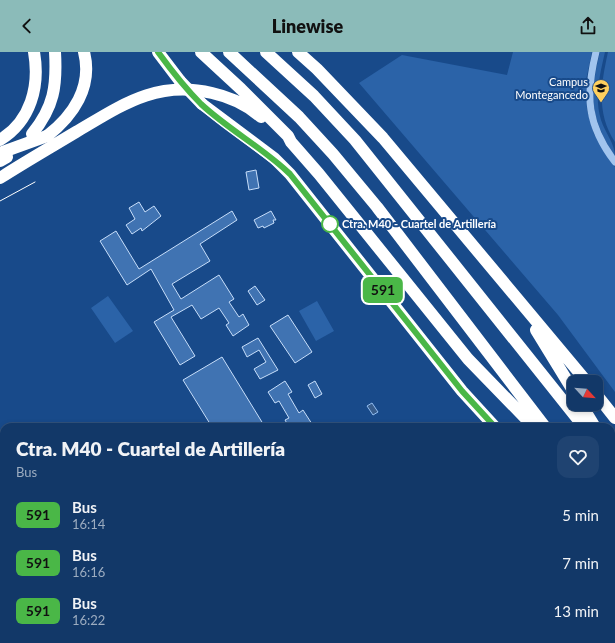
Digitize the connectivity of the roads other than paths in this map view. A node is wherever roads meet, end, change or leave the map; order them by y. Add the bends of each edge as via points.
1 (34, 52) edge
2 (55, 52) edge
3 (84, 52) edge
4 (158, 52) edge
5 (200, 52) edge
6 (229, 52) edge
7 (266, 52) edge
8 (298, 52) edge
9 (596, 52) edge
10 (32, 134) dead end
11 (0, 140) edge
12 (291, 142) junction
13 (2, 157) edge
14 (615, 162) edge
15 (0, 178) edge
16 (519, 303) junction
17 (581, 375) edge
18 (567, 381) edge
19 (603, 403) edge
20 (585, 411) edge
21 (615, 418) edge
22 (491, 423) edge
23 (530, 423) edge
24 (543, 423) edge
25 (581, 423) edge
26 (593, 423) edge

1 - 11 highway via 37,79 30,105 18,124
2 - 10 highway via 54,94 49,109
3 - 13 highway, bridge via 83,90 78,102 60,126 47,136
4 - 22 highway, bridge via 202,104 274,158 290,174 462,391
5 - 12 highway via 241,89
6 - 24 highway via 299,117 333,154 377,207
7 - 25 highway via 314,96 355,140
8 - 16 highway via 383,138
9 - 14 street via 589,89 590,112 598,136
12 - 15 highway via 284,140 258,115 242,104 194,88 172,88 150,93 116,109
12 - 23 highway via 468,359
16 - 17 highway
16 - 18 highway
19 - 21 highway
20 - 26 highway

